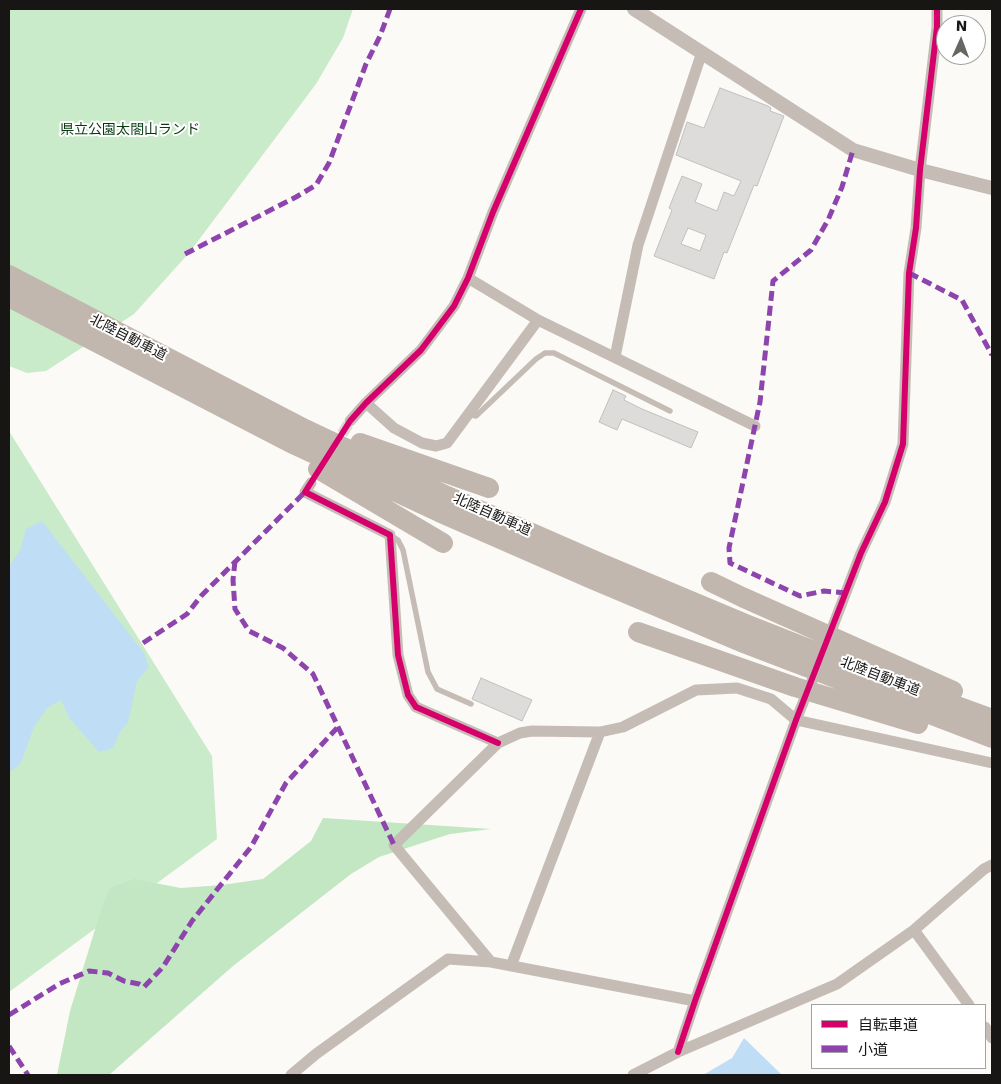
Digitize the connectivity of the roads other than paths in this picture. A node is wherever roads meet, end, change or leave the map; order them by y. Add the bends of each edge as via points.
1 (581, 9) edge
2 (634, 9) edge
3 (937, 9) edge
4 (702, 52) junction
5 (920, 170) junction
6 (992, 188) edge
7 (9, 275) edge
8 (468, 278) junction
9 (9, 297) edge
10 (41, 314) junction
11 (538, 320) junction
12 (615, 357) junction
13 (168, 359) junction
14 (366, 403) junction
15 (670, 411) dead end
16 (469, 414) junction
17 (350, 421) tunnel mouth
18 (755, 426) dead end
19 (311, 483) dead end
20 (489, 488) dead end
21 (390, 535) junction
22 (443, 543) dead end
23 (711, 582) dead end
24 (638, 632) dead end
25 (471, 704) dead end
26 (992, 708) edge
27 (799, 715) junction
28 (992, 719) edge
29 (600, 732) junction
30 (992, 738) edge
31 (498, 744) junction
32 (992, 745) edge
33 (992, 763) edge
34 (992, 865) edge
35 (914, 930) junction
36 (491, 962) junction
37 (511, 966) junction
38 (694, 1001) junction
39 (968, 1004) edge
40 (678, 1052) junction
41 (290, 1075) edge
42 (632, 1075) edge

1 - 8 street via 493,212
2 - 4 street
3 - 5 street
4 - 5 street via 854,150
4 - 12 street via 638,245
5 - 6 street
5 - 27 street via 909,273 903,444 885,502 861,553
7 - 13 highway, 北陸自動車道
8 - 11 street
8 - 14 street via 454,306 421,350
9 - 10 highway, 北陸自動車道
10 - 22 highway via 109,355 287,451
10 - 30 highway, 北陸自動車道 via 278,436 438,512 746,644
11 - 12 street
11 - 16 street
12 - 18 street
13 - 20 highway via 317,426
13 - 28 highway, 北陸自動車道 via 371,461 600,563 748,625
14 - 16 street via 394,428 422,443 436,446 447,443
14 - 17 street
15 - 16 lane via 554,353 536,359 476,416
19 - 21 street via 305,492
21 - 25 lane via 398,540 403,550 428,672 438,689
21 - 31 street via 398,655 408,695 416,707
23 - 26 highway
24 - 32 highway via 795,687
27 - 29 street via 771,699 737,688 696,690 623,727
27 - 33 street
27 - 38 street
29 - 31 street via 532,731
29 - 37 street
31 - 36 street via 394,845
34 - 35 street
35 - 39 street
35 - 40 street via 837,984
36 - 37 street
36 - 41 street via 448,959
37 - 38 street
38 - 40 street
40 - 42 street

